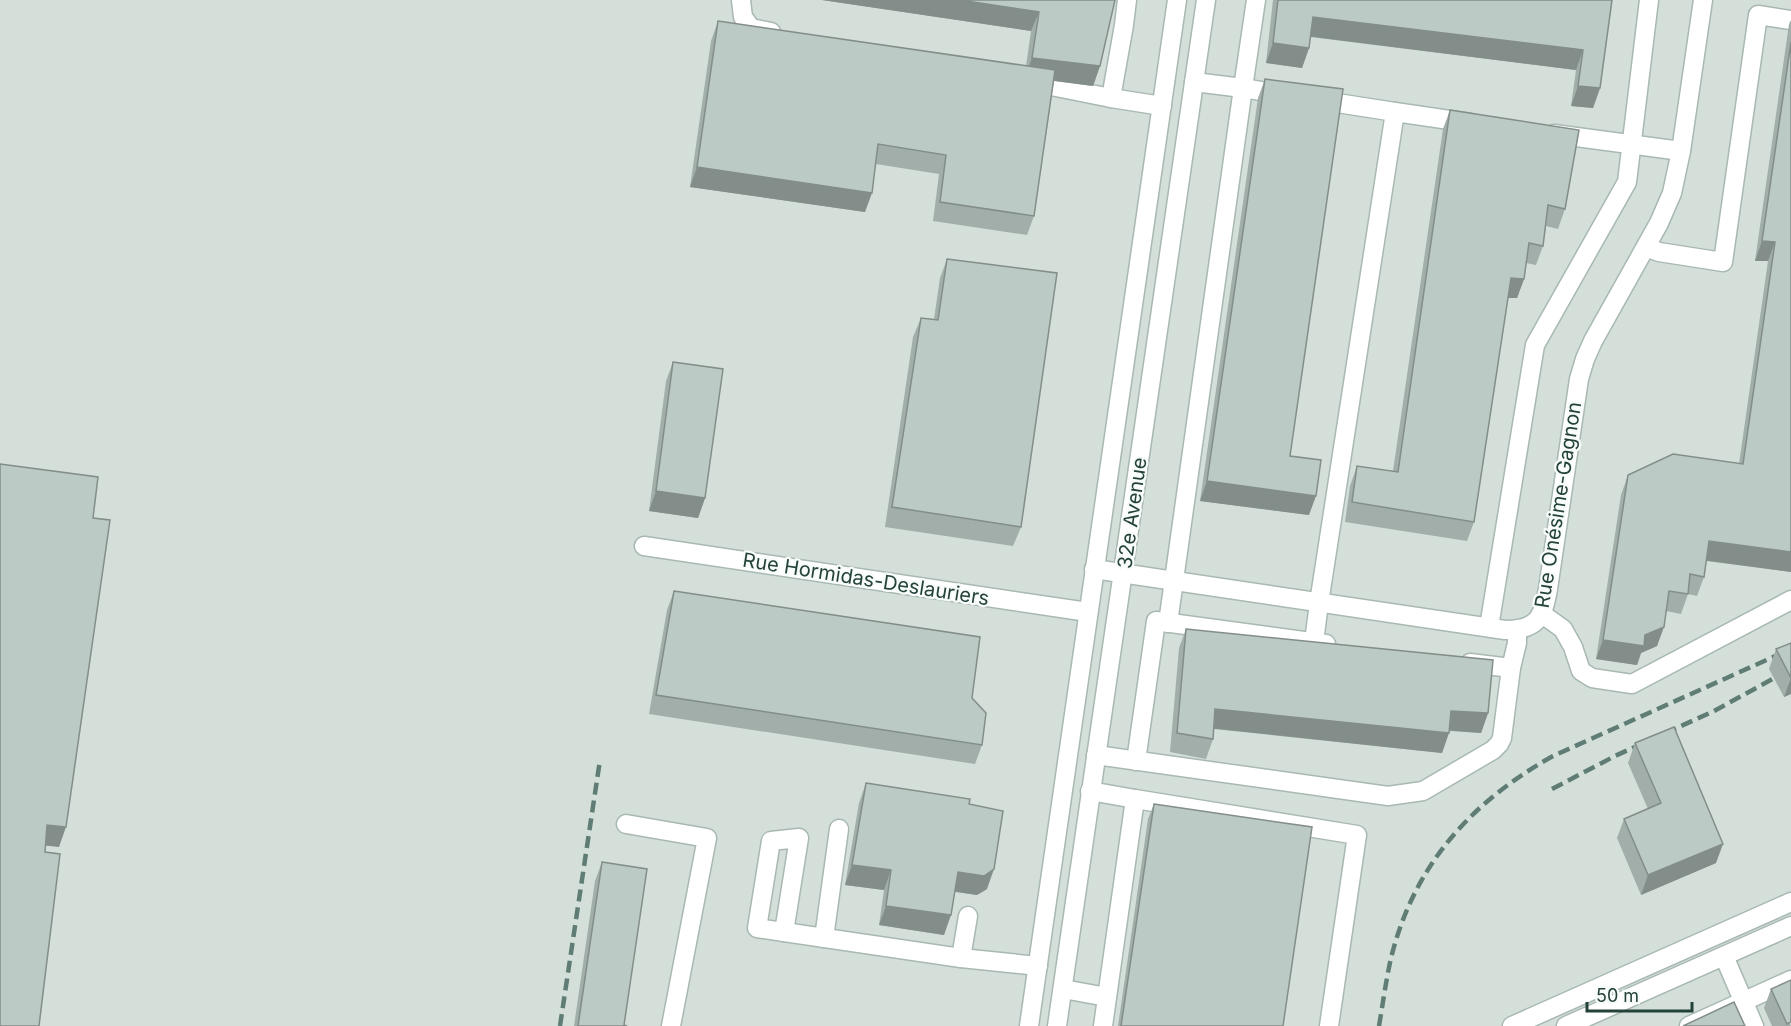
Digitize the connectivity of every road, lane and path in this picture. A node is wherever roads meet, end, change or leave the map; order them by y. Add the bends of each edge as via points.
1 (741, 0) edge
2 (1127, 0) edge
3 (1177, 0) edge
4 (1206, 0) edge
5 (1256, 0) edge
6 (1649, 0) edge
7 (1703, 0) edge
8 (1791, 20) edge
9 (785, 35) edge
10 (1011, 79) edge
11 (1194, 82) junction
12 (1243, 88) junction
13 (1112, 98) junction
14 (1162, 106) junction
15 (1395, 112) junction
16 (1490, 125) edge
17 (1537, 132) edge
18 (1632, 144) junction
19 (1682, 151) junction
20 (1646, 247) junction
21 (644, 546) dead end
22 (1094, 569) junction
23 (1123, 574) junction
24 (1174, 581) junction
25 (1791, 600) edge
26 (1319, 603) junction
27 (1088, 612) junction
28 (1542, 614) junction
29 (1168, 623) junction
30 (1489, 627) junction
31 (1517, 630) junction
32 (1314, 642) junction
33 (1337, 645) edge
34 (1453, 660) edge
35 (1511, 668) junction
36 (1096, 755) junction
37 (1137, 761) junction
38 (1090, 791) junction
39 (1135, 799) junction
40 (626, 824) dead end
41 (839, 829) dead end
42 (1791, 902) edge
43 (968, 916) dead end
44 (1791, 926) edge
45 (784, 932) junction
46 (824, 938) junction
47 (1724, 956) junction
48 (961, 958) junction
49 (1038, 966) junction
50 (1791, 980) edge
51 (1063, 989) junction
52 (1107, 997) junction
53 (1743, 1002) junction
54 (671, 1026) edge
55 (1029, 1026) edge
56 (1057, 1026) edge
57 (1102, 1026) edge
58 (1329, 1026) edge
59 (1512, 1026) edge
60 (1566, 1026) edge
61 (1689, 1026) edge
62 (1755, 1026) edge

1 - 9 street via 743,17 751,28
2 - 13 street
3 - 14 street, 32e Avenue
4 - 11 street, 32e Avenue
5 - 12 street
6 - 18 street
7 - 19 street, Rue Onésime-Gagnon
8 - 20 street via 1758,15 1723,262
10 - 13 street
11 - 12 street
11 - 23 street, 32e Avenue
12 - 15 street
12 - 24 street
13 - 14 street
14 - 22 street, 32e Avenue
15 - 16 street
15 - 26 street
17 - 18 street
18 - 19 street
18 - 30 street via 1627,182 1535,345
19 - 20 street, Rue Onésime-Gagnon via 1669,200
20 - 28 street, Rue Onésime-Gagnon via 1598,331 1582,369
21 - 27 street, Rue Hormidas-Deslauriers
22 - 23 street, Rue Onésime-Gagnon
22 - 27 street, 32e Avenue
23 - 24 street, Rue Onésime-Gagnon
23 - 36 street, 32e Avenue
24 - 26 street, Rue Onésime-Gagnon
24 - 29 street
25 - 28 street via 1632,684 1592,678 1581,671 1563,629
26 - 30 street, Rue Onésime-Gagnon
26 - 32 street
27 - 49 street, 32e Avenue
28 - 31 street, Rue Onésime-Gagnon via 1533,624
29 - 32 street
29 - 37 street via 1156,621
30 - 31 street, Rue Onésime-Gagnon
31 - 35 street
32 - 33 street
34 - 35 street
35 - 37 street via 1499,744 1423,790 1388,796
36 - 37 street
36 - 38 street, 32e Avenue
38 - 39 street
38 - 51 street, 32e Avenue
39 - 52 street
39 - 58 street via 1357,835
40 - 54 street via 706,838
41 - 46 street
42 - 59 street
43 - 48 street
44 - 47 street
45 - 45 street via 793,873 799,838 771,841 757,928
45 - 46 street
46 - 48 street
47 - 53 street
47 - 60 street
48 - 49 street
49 - 55 street, 32e Avenue
50 - 53 street
51 - 52 street
51 - 56 street, 32e Avenue
52 - 57 street
53 - 61 street
53 - 62 street

